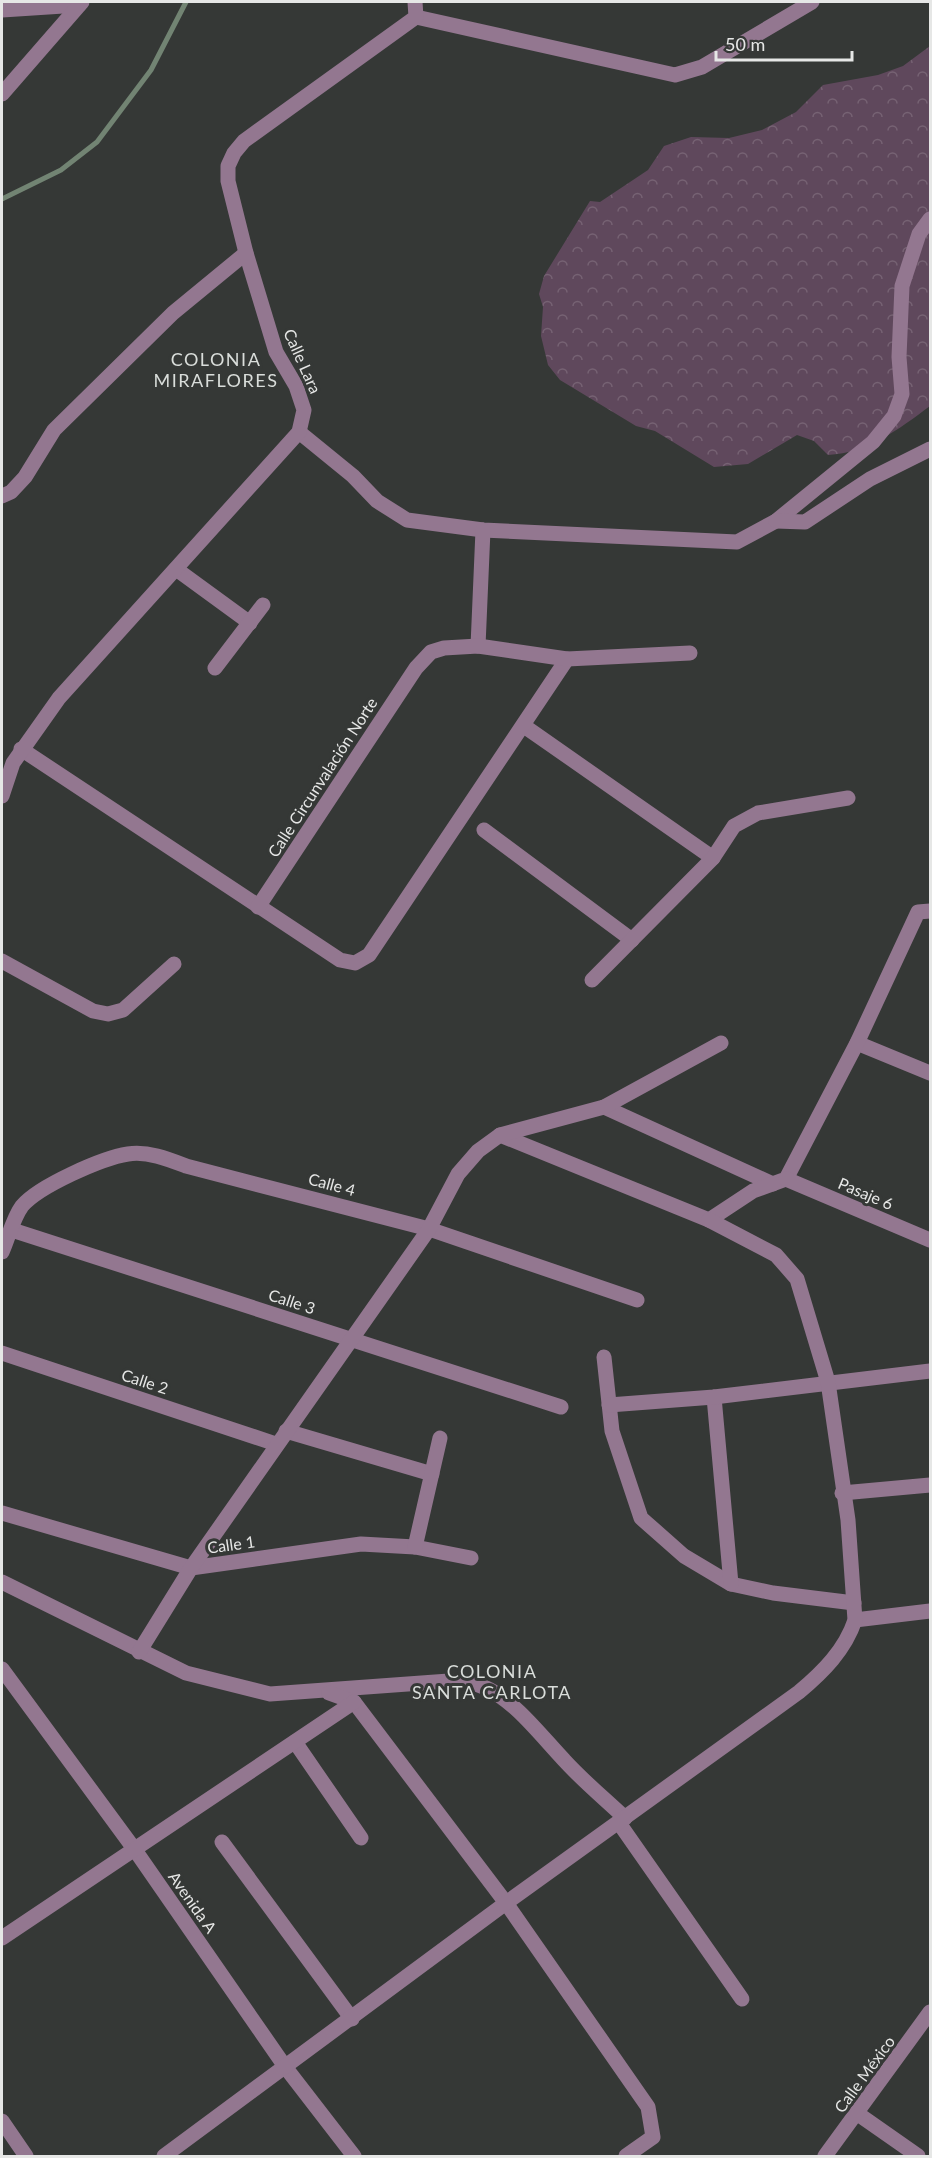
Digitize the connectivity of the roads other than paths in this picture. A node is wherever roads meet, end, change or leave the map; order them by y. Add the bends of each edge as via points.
1 (812, 2) edge
2 (81, 3) edge
3 (2, 9) edge
4 (415, 9) edge
5 (2, 94) edge
6 (930, 219) edge
7 (246, 253) junction
8 (299, 432) junction
9 (930, 449) edge
10 (2, 496) edge
11 (776, 521) junction
12 (483, 530) junction
13 (176, 569) junction
14 (263, 605) dead end
15 (250, 623) junction
16 (478, 646) junction
17 (690, 654) dead end
18 (567, 659) junction
19 (215, 668) dead end
20 (524, 726) junction
21 (21, 749) junction
22 (2, 796) edge
23 (848, 798) dead end
24 (484, 830) dead end
25 (713, 858) junction
26 (258, 907) junction
27 (924, 912) edge
28 (632, 940) junction
29 (2, 960) edge
30 (174, 963) dead end
31 (592, 980) dead end
32 (720, 1043) dead end
33 (857, 1043) junction
34 (930, 1073) edge
35 (604, 1107) junction
36 (500, 1135) junction
37 (780, 1182) junction
38 (708, 1220) junction
39 (429, 1229) junction
40 (12, 1230) junction
41 (930, 1240) edge
42 (2, 1252) edge
43 (637, 1300) dead end
44 (351, 1338) junction
45 (2, 1353) edge
46 (604, 1357) dead end
47 (930, 1371) edge
48 (828, 1382) junction
49 (714, 1397) junction
50 (609, 1405) junction
51 (561, 1407) dead end
52 (281, 1437) junction
53 (440, 1438) dead end
54 (432, 1473) junction
55 (930, 1485) edge
56 (842, 1493) junction
57 (2, 1513) edge
58 (415, 1547) junction
59 (471, 1558) dead end
60 (191, 1568) junction
61 (2, 1582) edge
62 (731, 1584) junction
63 (854, 1603) junction
64 (930, 1611) edge
65 (855, 1620) junction
66 (139, 1652) junction
67 (2, 1669) edge
68 (316, 1691) junction
69 (354, 1702) junction
70 (295, 1742) junction
71 (622, 1820) junction
72 (361, 1838) dead end
73 (222, 1842) dead end
74 (135, 1850) junction
75 (506, 1903) junction
76 (2, 1938) edge
77 (742, 1999) dead end
78 (930, 2012) edge
79 (351, 2019) junction
80 (286, 2068) junction
81 (858, 2114) junction
82 (2, 2121) edge
83 (26, 2157) edge
84 (164, 2157) edge
85 (354, 2157) edge
86 (626, 2157) edge
87 (825, 2157) edge
88 (918, 2157) edge

1 - 4 street via 702,67 675,75
2 - 3 street
2 - 5 street
4 - 7 street, Calle Lara via 244,141 234,153 228,166 228,181
6 - 11 street via 919,234 902,285 902,394 894,416 873,442
7 - 8 street, Calle Lara via 276,352 296,386 304,410
7 - 10 street via 173,313 54,430 26,477
8 - 12 street via 377,501 407,520
8 - 13 street
9 - 11 street via 870,479 806,522
11 - 12 street via 737,543
12 - 16 street
13 - 15 street
13 - 21 street via 59,698
14 - 15 street
15 - 19 street
16 - 18 street, Calle Circunvalación Norte
16 - 26 street, Calle Circunvalación Norte via 431,652 416,668
17 - 18 street, Calle Circunvalación Norte
18 - 20 street
20 - 25 street
20 - 26 street via 369,955 355,963 340,960
21 - 22 street
21 - 26 street
23 - 25 street via 746,818 734,826
24 - 28 street
25 - 28 street
27 - 33 street
28 - 31 street
29 - 30 street via 93,1011 108,1014 123,1011
32 - 35 street
33 - 34 street
33 - 37 street
35 - 36 street
35 - 37 street, Pasaje 6
36 - 38 street
36 - 39 street via 478,1151 459,1174
37 - 38 street via 753,1191
37 - 41 street, Pasaje 6
38 - 48 street via 776,1255 797,1279
39 - 40 street, Calle 4 via 155,1155 129,1154 56,1182 22,1207
39 - 43 street, Calle 4
39 - 44 street
40 - 42 street
40 - 44 street, Calle 3
44 - 51 street, Calle 3
44 - 52 street
45 - 52 street, Calle 2
46 - 50 street
47 - 48 street
48 - 49 street
48 - 56 street
49 - 50 street
49 - 62 street
50 - 62 street via 612,1431 641,1518 684,1556
52 - 54 street, Calle 2
52 - 60 street
53 - 54 street
54 - 58 street
55 - 56 street
56 - 63 street via 848,1520
57 - 60 street, Calle 1
58 - 59 street, Calle 1
58 - 60 street, Calle 1 via 361,1544
60 - 66 street
61 - 66 street
62 - 63 street
63 - 65 street
64 - 65 street
65 - 71 street via 825,1670
66 - 68 street via 186,1673 270,1694
67 - 74 street, Avenida A
68 - 69 street
68 - 71 street via 449,1682 487,1688 542,1735
69 - 70 street
69 - 75 street
70 - 72 street
70 - 74 street
71 - 75 street
71 - 77 street
73 - 79 street
74 - 76 street
74 - 80 street, Avenida A
75 - 79 street
75 - 86 street via 648,2107 653,2137
78 - 81 street, Calle México
79 - 80 street
80 - 84 street
80 - 85 street, Avenida A
81 - 87 street, Calle México
81 - 88 street
82 - 83 street

